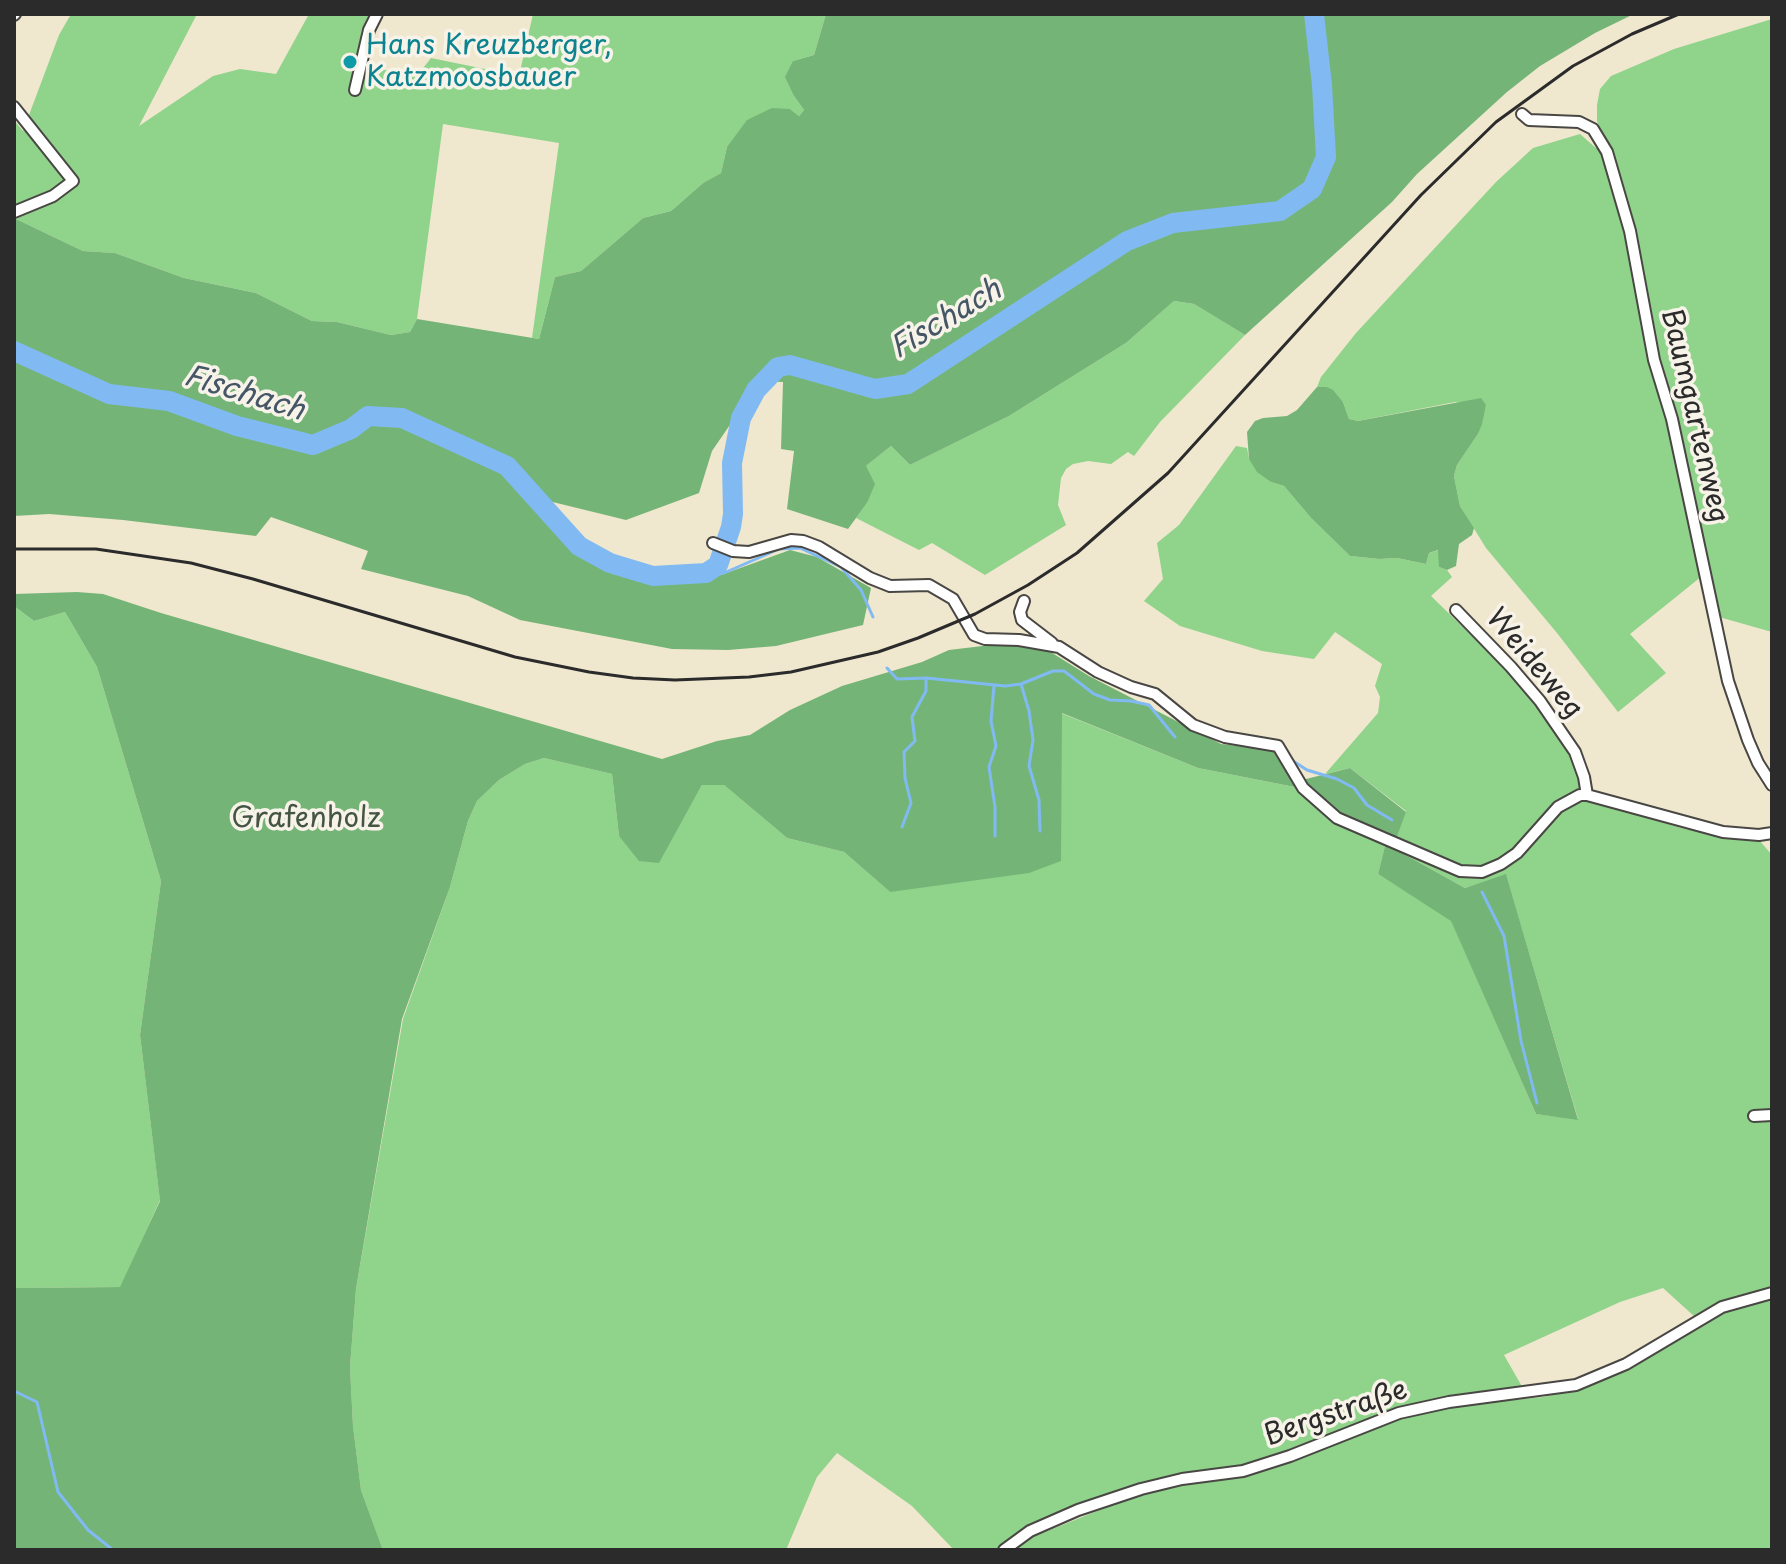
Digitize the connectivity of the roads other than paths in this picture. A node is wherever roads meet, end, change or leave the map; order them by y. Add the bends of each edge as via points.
1 (377, 14) edge
2 (355, 90) dead end
3 (14, 107) edge
4 (1522, 114) dead end
5 (14, 212) edge
6 (713, 543) dead end
7 (1024, 601) dead end
8 (1456, 610) dead end
9 (1059, 647) junction
10 (1772, 785) edge
11 (1587, 795) junction
12 (1772, 833) edge
13 (1772, 1115) edge
14 (1754, 1116) dead end
15 (1772, 1293) edge
16 (1004, 1550) edge

1 - 2 street
3 - 5 street via 73,181
4 - 10 street, Baumgartenweg via 1529,120 1579,122 1593,129 1607,152 1630,231 1728,681 1748,740
6 - 9 street via 749,552 803,541 890,586 921,584 939,590 953,599 974,635
7 - 9 street via 1022,620
8 - 11 street, Weideweg via 1540,701 1575,752
9 - 11 street via 1098,672 1155,694 1193,725 1278,746 1303,788 1337,818 1460,871 1482,872 1501,864 1558,807
11 - 12 street via 1723,832
13 - 14 street
15 - 16 street, Bergstraße via 1722,1307 1626,1364 1576,1385 1399,1413 1243,1471 1182,1479 1078,1510 1030,1531

